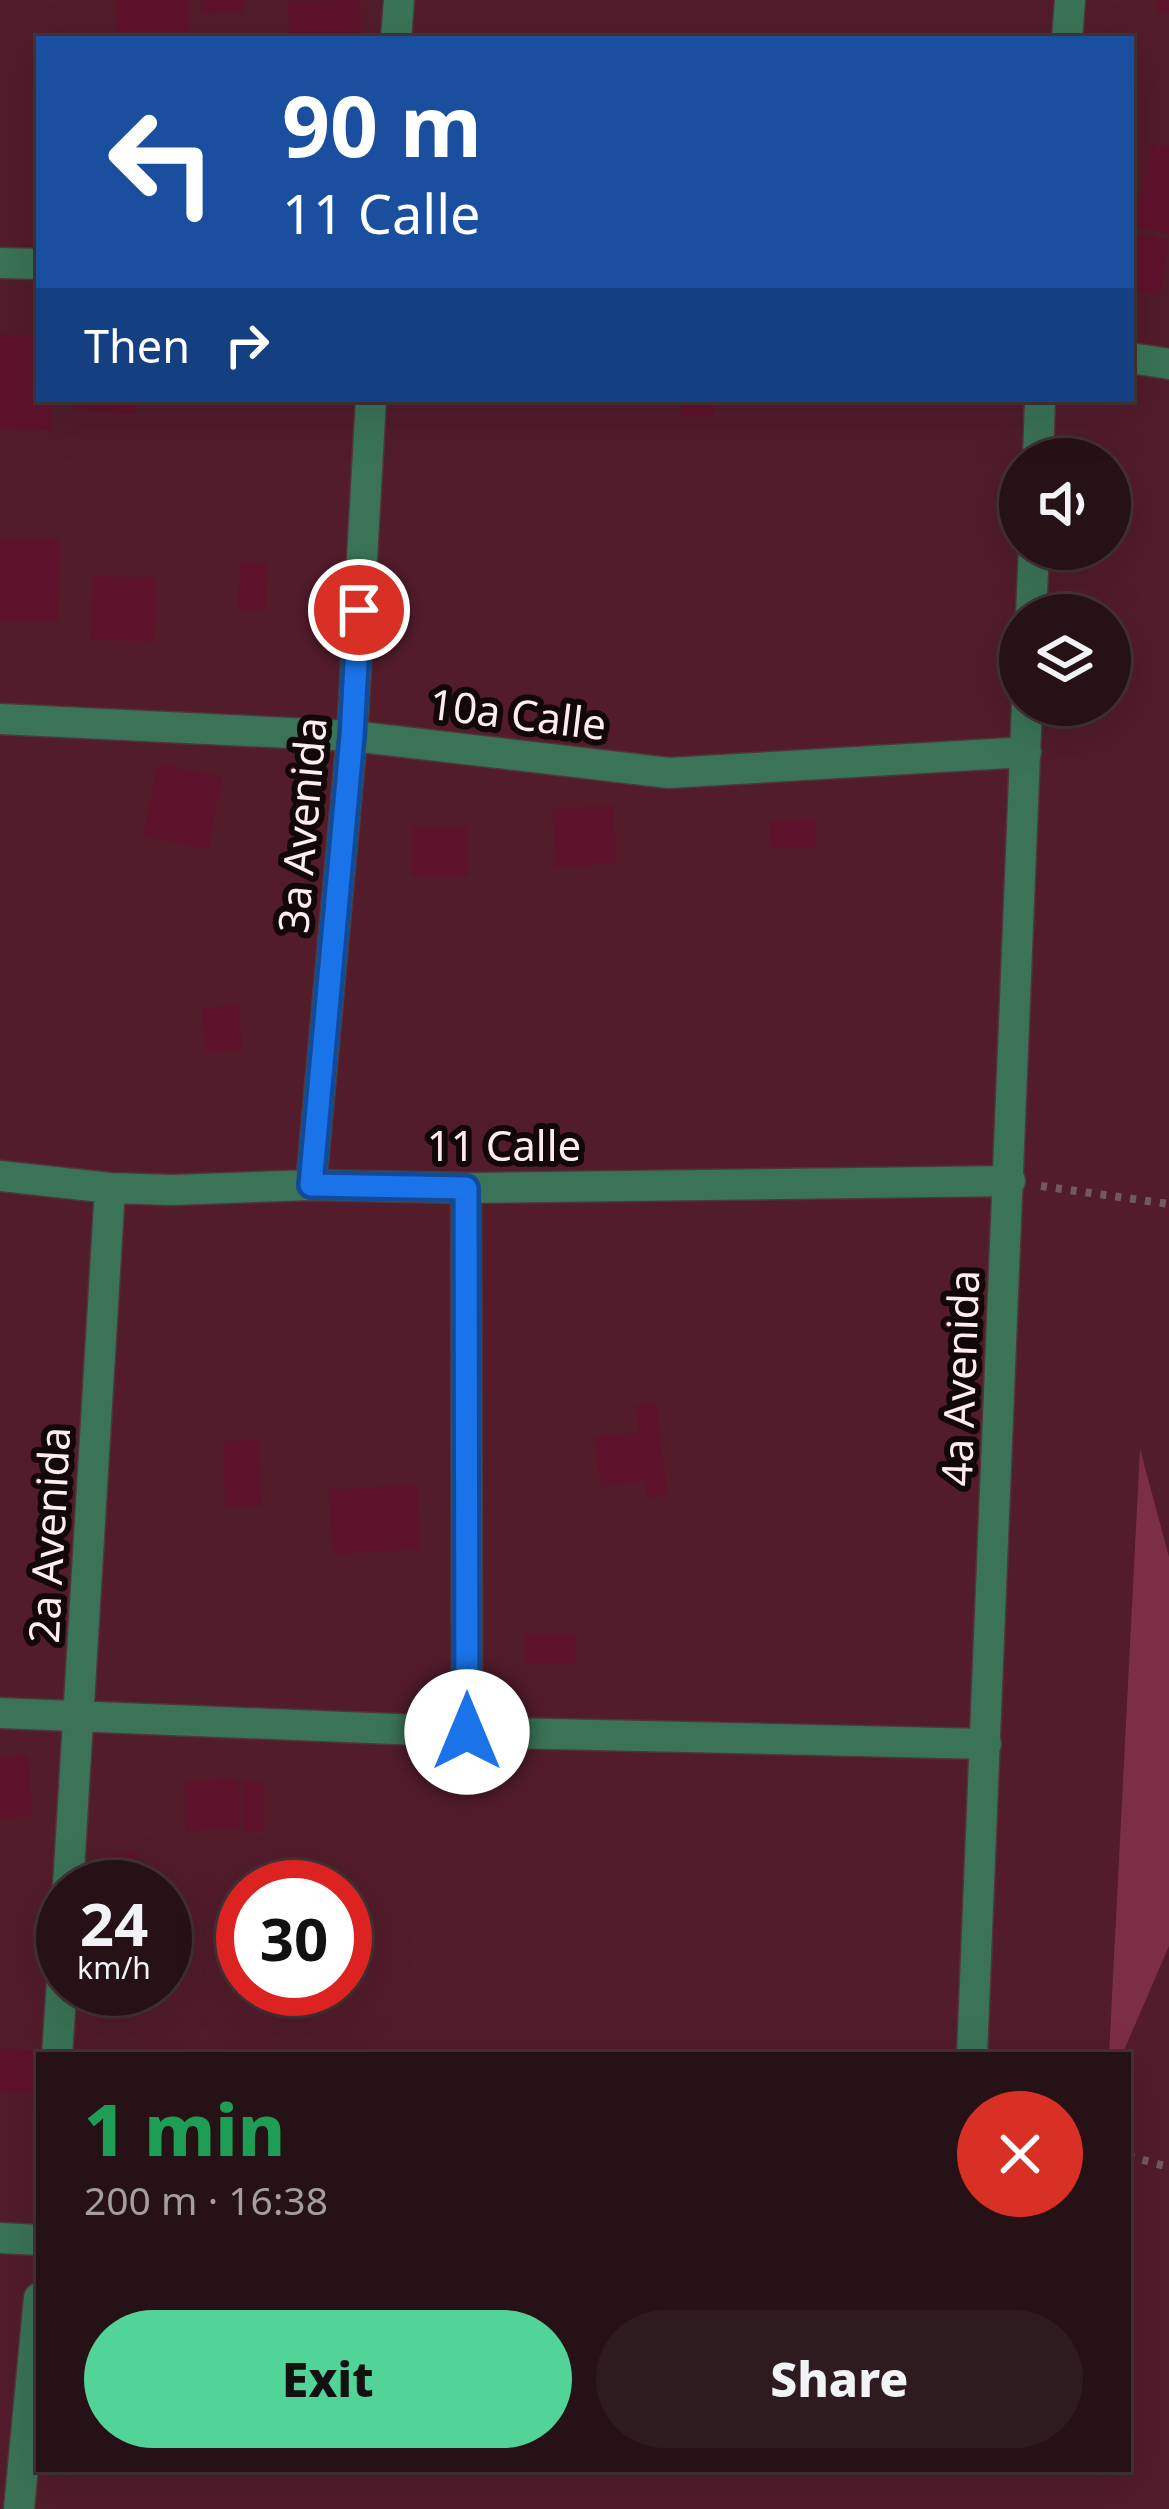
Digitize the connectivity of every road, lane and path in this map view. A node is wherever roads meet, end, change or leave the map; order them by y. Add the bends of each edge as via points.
1 (399, 0) edge
2 (1070, 0) edge
3 (396, 36) edge
4 (1066, 36) edge
5 (0, 263) edge
6 (36, 264) edge
7 (1134, 358) edge
8 (1169, 364) edge
9 (371, 402) edge
10 (1040, 402) edge
11 (1039, 438) edge
12 (0, 718) edge
13 (1027, 726) edge
14 (352, 736) junction
15 (1025, 752) junction
16 (0, 1176) edge
17 (1010, 1181) junction
18 (311, 1185) junction
19 (110, 1188) junction
20 (466, 1188) junction
21 (1169, 1204) edge
22 (0, 1713) edge
23 (80, 1716) junction
24 (467, 1732) junction
25 (986, 1744) junction
26 (70, 1860) edge
27 (60, 2016) edge
28 (57, 2052) edge
29 (972, 2052) edge
30 (1131, 2157) edge
31 (1169, 2167) edge
32 (0, 2239) edge
33 (36, 2240) edge
34 (36, 2330) edge
35 (19, 2509) edge

1 - 3 street
2 - 4 street
5 - 6 street
7 - 8 street
9 - 14 street, 3a Avenida
10 - 11 street
12 - 14 street, 10a Calle
13 - 15 street, 4a Avenida
14 - 15 street, 10a Calle via 668,773
14 - 18 street, 3a Avenida
15 - 17 street, 4a Avenida
16 - 19 street, 11 Calle
17 - 20 street, 11 Calle
17 - 21 path
17 - 25 street, 4a Avenida
18 - 19 street, 11 Calle
18 - 20 street, 11 Calle
19 - 23 street, 2a Avenida
20 - 24 street
22 - 23 street
23 - 24 street
23 - 26 street, 2a Avenida
24 - 25 street
25 - 29 street, 4a Avenida
27 - 28 street
30 - 31 path
32 - 33 street
34 - 35 street

